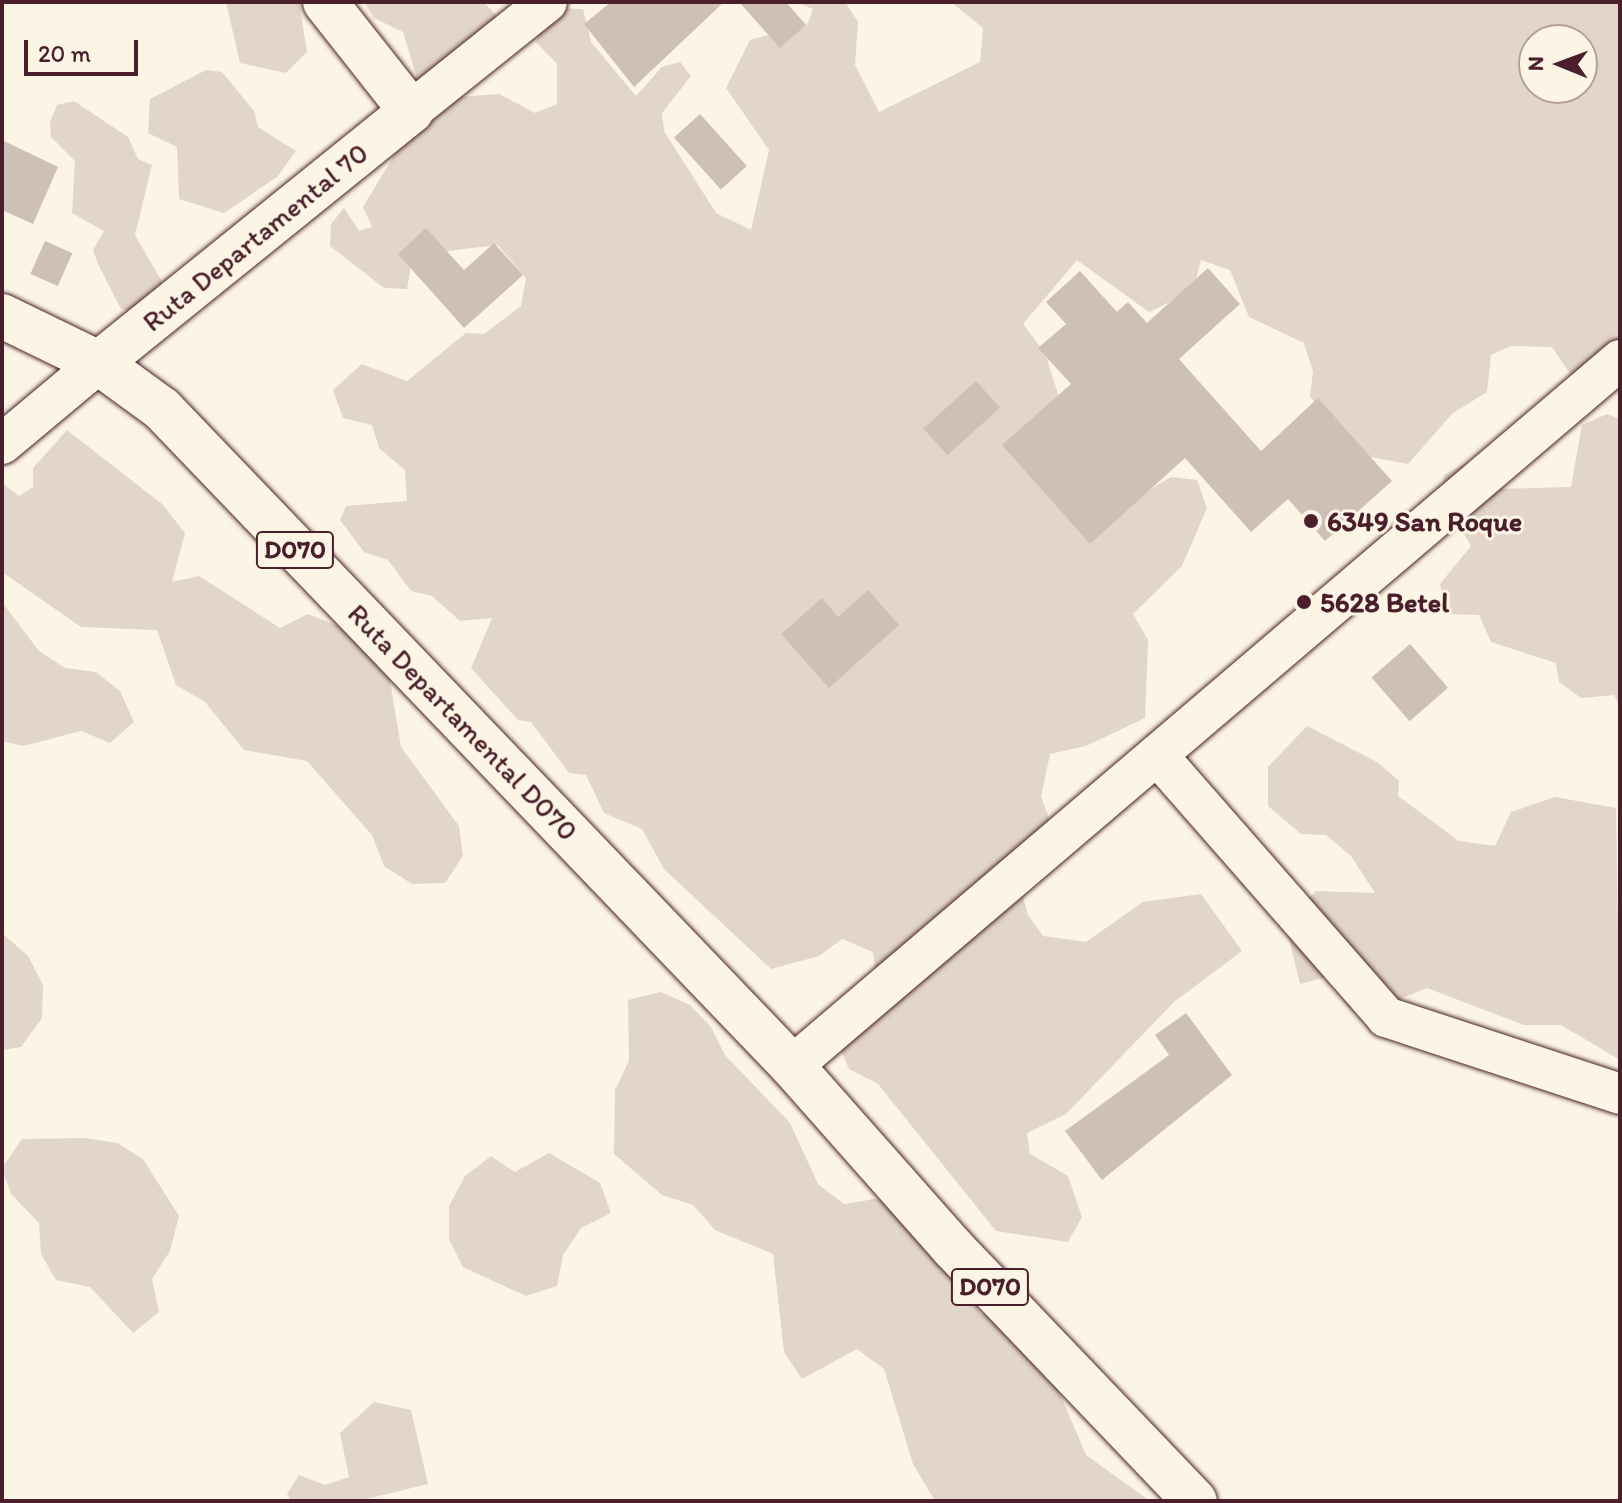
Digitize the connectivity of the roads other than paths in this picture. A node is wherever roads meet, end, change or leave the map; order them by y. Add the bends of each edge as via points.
1 (325, 2) edge
2 (547, 2) edge
3 (411, 111) junction
4 (2, 316) edge
5 (1620, 360) edge
6 (99, 363) junction
7 (2, 444) edge
8 (1157, 755) junction
9 (792, 1066) junction
10 (1620, 1094) edge
11 (1195, 1501) edge

1 - 3 main road
2 - 3 street
3 - 6 main road, Ruta Departamental 70
4 - 6 main road, Ruta Departamental D070 / D070
5 - 8 street
6 - 7 street
6 - 9 main road, Ruta Departamental D070 / D070 via 162,409
8 - 9 street
8 - 10 street via 1386,1017
9 - 11 main road, D070 via 953,1248

